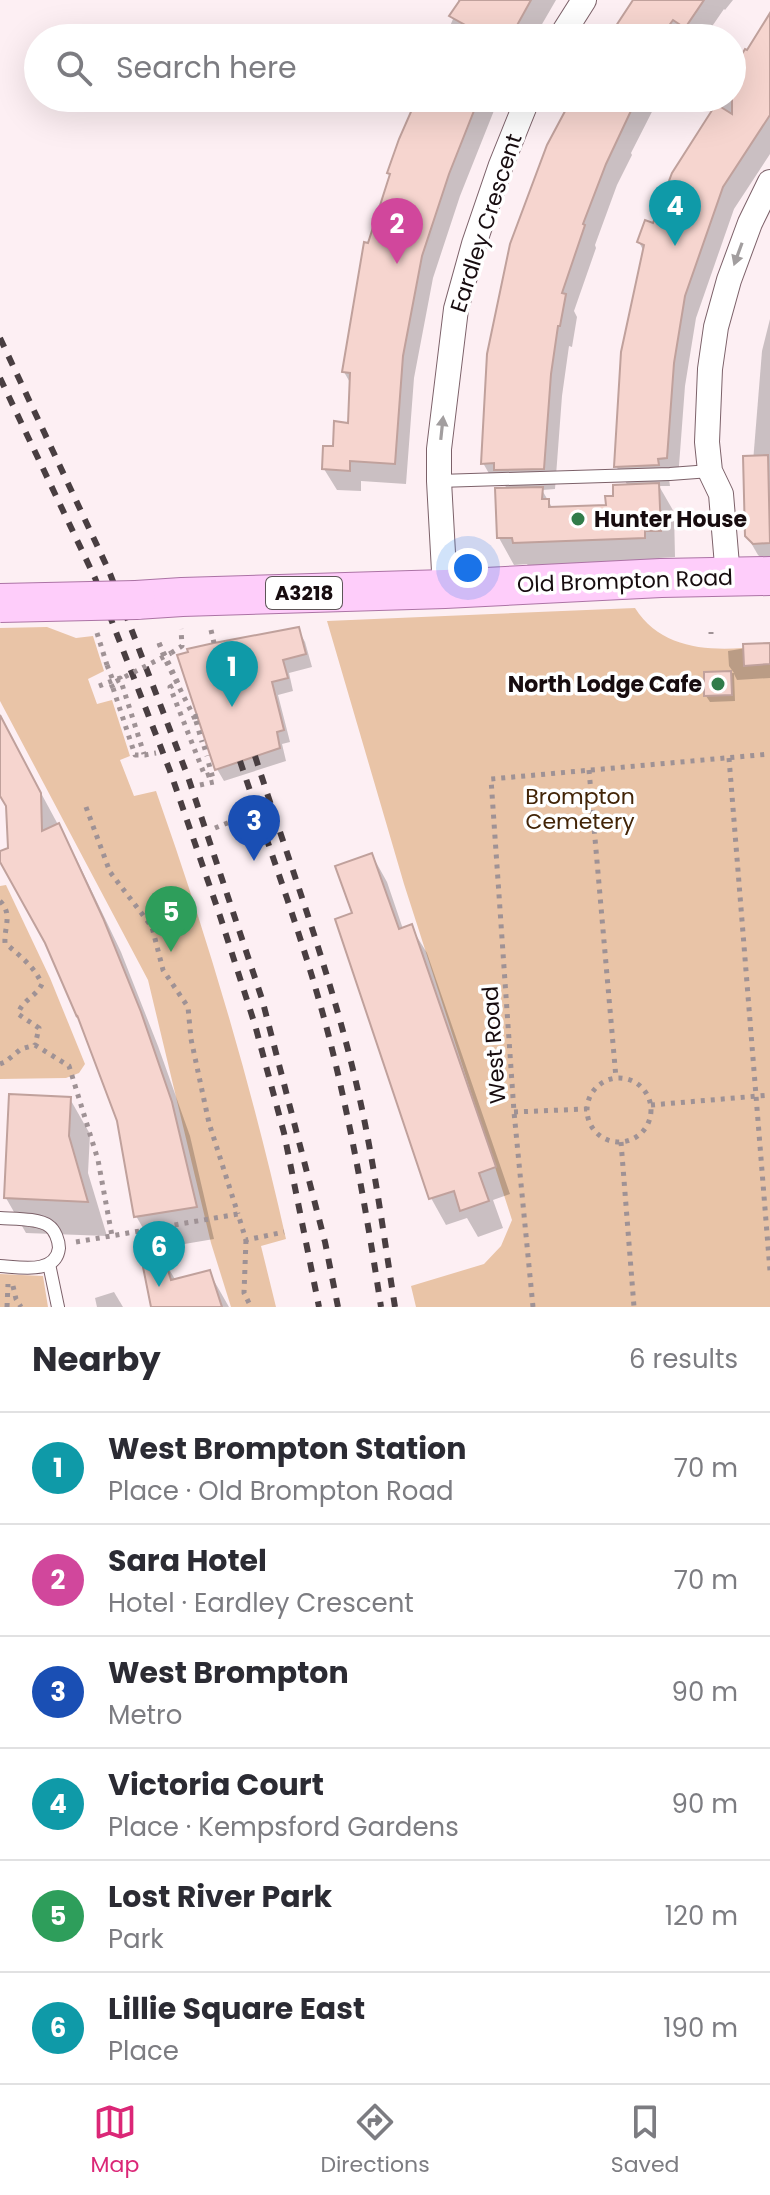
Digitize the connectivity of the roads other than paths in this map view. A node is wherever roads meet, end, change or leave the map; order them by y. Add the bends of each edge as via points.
1 (584, 0) edge
2 (569, 24) edge
3 (522, 112) edge
4 (770, 182) edge
5 (710, 471) junction
6 (439, 481) junction
7 (770, 576) edge
8 (728, 577) junction
9 (445, 589) junction
10 (0, 603) edge
11 (0, 1218) edge
12 (49, 1264) junction
13 (0, 1266) edge
14 (58, 1307) edge

1 - 2 street
6 -> 3 street, Eardley Crescent via 456,309
4 -> 5 street via 744,237 716,327 708,401
5 - 6 lane
5 - 8 street via 721,494
6 - 9 street, Eardley Crescent
7 - 8 main road, Old Brompton Road / A3218
8 - 9 main road, Old Brompton Road / A3218
9 - 10 main road, Old Brompton Road / A3218, bridge
11 - 12 lane via 49,1225 59,1245
12 - 13 lane
12 - 14 lane

